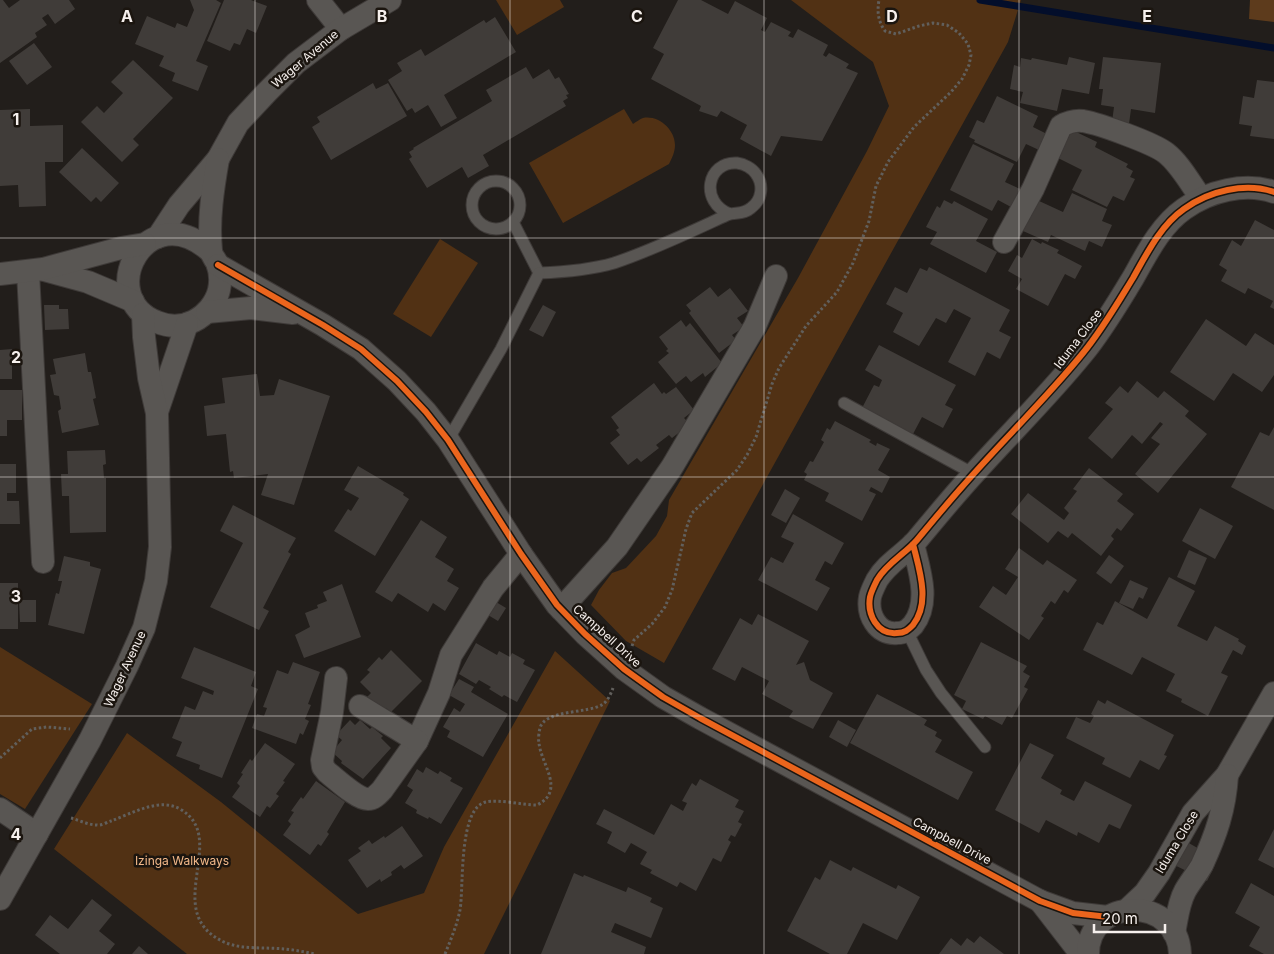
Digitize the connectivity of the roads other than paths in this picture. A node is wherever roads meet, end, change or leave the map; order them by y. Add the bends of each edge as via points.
1 (318, 0) edge
2 (390, 0) edge
3 (341, 29) junction
4 (218, 158) junction
5 (1274, 192) edge
6 (1201, 198) junction
7 (730, 214) junction
8 (513, 222) junction
9 (152, 240) junction
10 (1004, 242) dead end
11 (214, 258) junction
12 (35, 271) junction
13 (539, 273) junction
14 (0, 274) edge
15 (776, 276) dead end
16 (138, 307) junction
17 (208, 312) junction
18 (302, 314) junction
19 (187, 324) junction
20 (844, 403) dead end
21 (157, 413) junction
22 (448, 440) junction
23 (974, 474) junction
24 (913, 544) junction
25 (521, 554) junction
26 (43, 562) dead end
27 (561, 609) junction
28 (907, 631) junction
29 (336, 678) dead end
30 (1274, 693) edge
31 (360, 706) dead end
32 (417, 741) junction
33 (985, 747) dead end
34 (1227, 775) junction
35 (0, 809) edge
36 (37, 834) junction
37 (0, 899) edge
38 (1040, 901) junction
39 (1118, 913) junction
40 (1177, 943) edge
41 (1082, 954) edge
42 (1088, 954) edge

1 - 3 street
2 - 3 street, Wager Avenue
3 - 4 street, Wager Avenue via 296,64 267,92 238,123
4 - 9 street
4 - 11 street via 211,204
5 - 6 street, Iduma Close via 1263,188 1242,188
6 - 10 street via 1177,164 1150,144 1083,121 1069,121 1062,126
6 - 23 street, Iduma Close via 1183,210 1156,237 1104,326 1084,353
7 - 7 lane via 722,211 711,198 711,182 721,168 737,163 745,165 757,176 761,192 753,207 746,212
7 - 13 lane via 613,263
8 - 8 lane via 497,229 480,223 472,208 476,191 491,181 500,181 515,189 521,206
8 - 13 lane
9 - 11 street via 172,234 187,236 200,242
9 - 12 street
9 - 16 street via 135,256 129,270 128,286
11 - 17 street via 220,277 219,290
11 - 18 street, Campbell Drive
12 - 14 street
12 - 16 street via 88,282
12 - 26 street
13 - 22 lane via 501,349
15 - 27 street via 755,326 672,466 617,547
16 - 19 street via 163,325
16 - 21 street
17 - 18 street via 251,308
17 - 19 street
18 - 22 street, Campbell Drive via 361,349 397,381
19 - 21 street
20 - 23 lane
21 - 36 street, Wager Avenue via 160,547 156,581 144,628 90,740
22 - 25 street, Campbell Drive
23 - 24 street, Iduma Close
24 - 28 street via 922,582 922,607
24 - 28 street, Iduma Close via 878,578 870,596 870,611 875,624 896,634
25 - 27 street, Campbell Drive
25 - 32 street via 493,588 452,655
27 - 38 street, Campbell Drive via 624,669 663,697
28 - 33 lane via 941,693
29 - 32 street via 322,760 327,772 360,797 375,797
30 - 34 street, Iduma Close
31 - 32 street
34 - 39 street, Iduma Close via 1194,812 1145,893
34 - 40 street, Iduma Close via 1226,800 1218,827 1179,906
35 - 36 street
36 - 37 street, Wager Avenue
38 - 39 street, Campbell Drive via 1072,913
38 - 41 street
39 - 40 street, Campbell Drive via 1142,910 1155,914 1166,922
39 - 42 street, Iduma Close via 1098,926 1091,938

